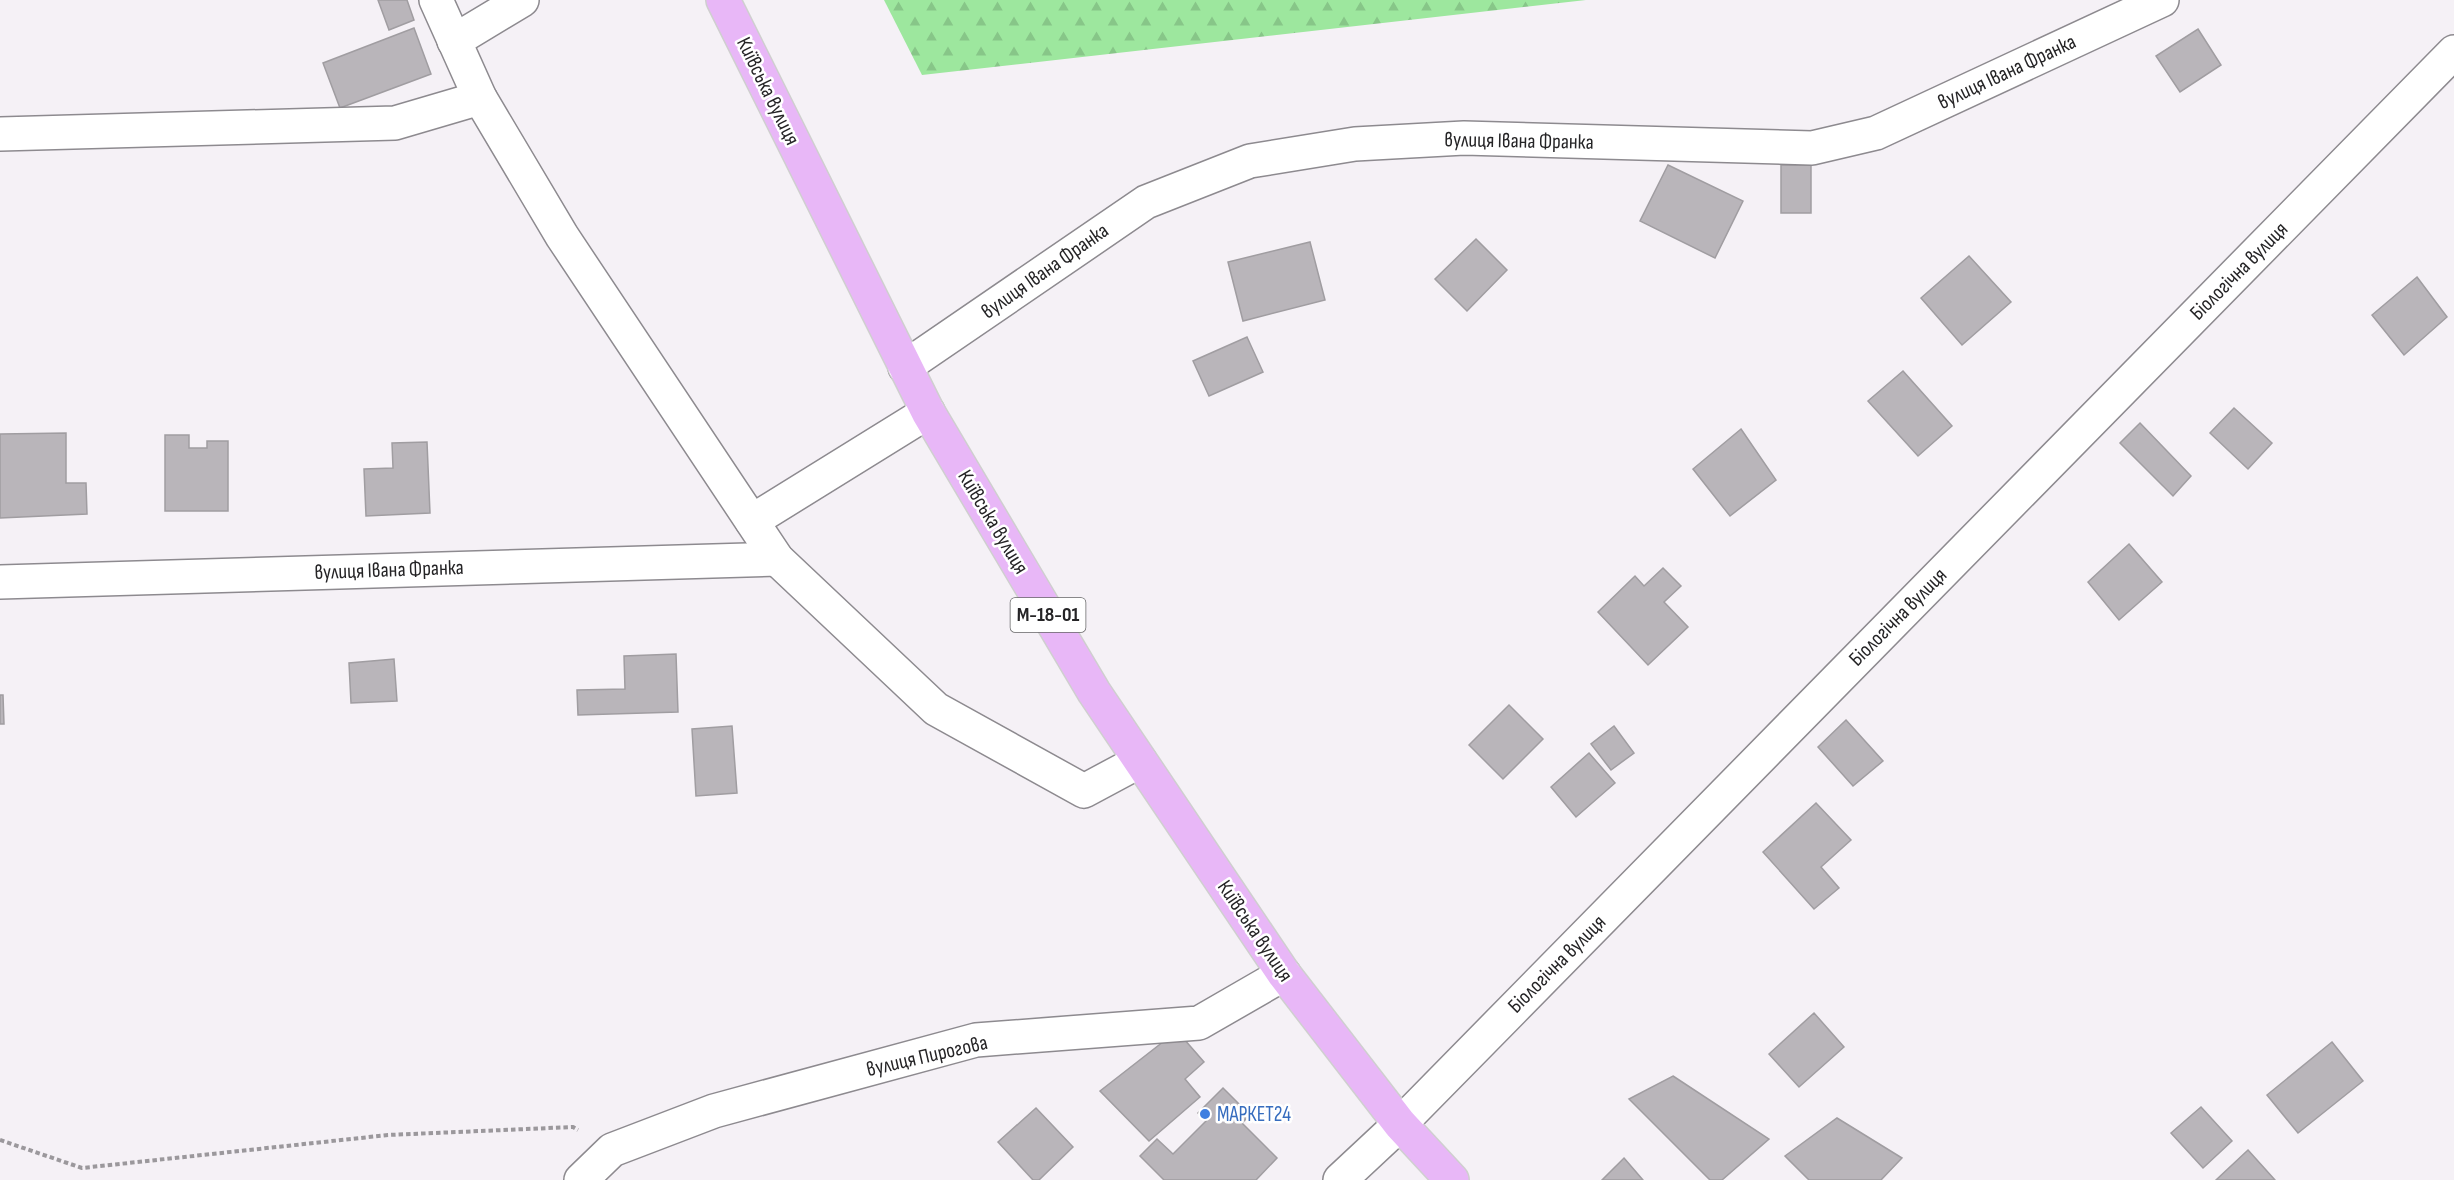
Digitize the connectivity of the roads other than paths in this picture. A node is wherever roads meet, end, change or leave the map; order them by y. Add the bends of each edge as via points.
1 (436, 0) edge
2 (522, 0) edge
3 (723, 0) edge
4 (2162, 0) edge
5 (454, 41) junction
6 (2454, 52) edge
7 (480, 98) junction
8 (0, 134) edge
9 (905, 368) junction
10 (928, 412) junction
11 (752, 521) junction
12 (777, 559) junction
13 (0, 582) edge
14 (1140, 761) junction
15 (1284, 974) junction
16 (1400, 1124) junction
17 (581, 1180) edge
18 (1340, 1180) edge
19 (1452, 1180) edge

1 - 5 street
2 - 5 street
3 - 9 highway, Київська вулиця / М-18-01
4 - 9 street, вулиця Івана Франка via 1876,133 1812,148 1464,138 1354,144 1250,161 1146,202
5 - 7 street
6 - 16 street, Біологічна вулиця
7 - 8 street via 395,123
7 - 11 street via 562,236
9 - 10 highway, Київська вулиця / М-18-01
10 - 11 street
10 - 14 highway, Київська вулиця / М-18-01 via 1094,692
11 - 12 street
12 - 13 street, вулиця Івана Франка
12 - 14 street via 946,715 1084,791
14 - 15 highway, Київська вулиця / М-18-01
15 - 16 highway, Київська вулиця / М-18-01
15 - 17 street, вулиця Пирогова via 1199,1023 975,1040 714,1111 612,1150
16 - 18 street, Біологічна вулиця
16 - 19 highway, Київська вулиця / М-18-01

